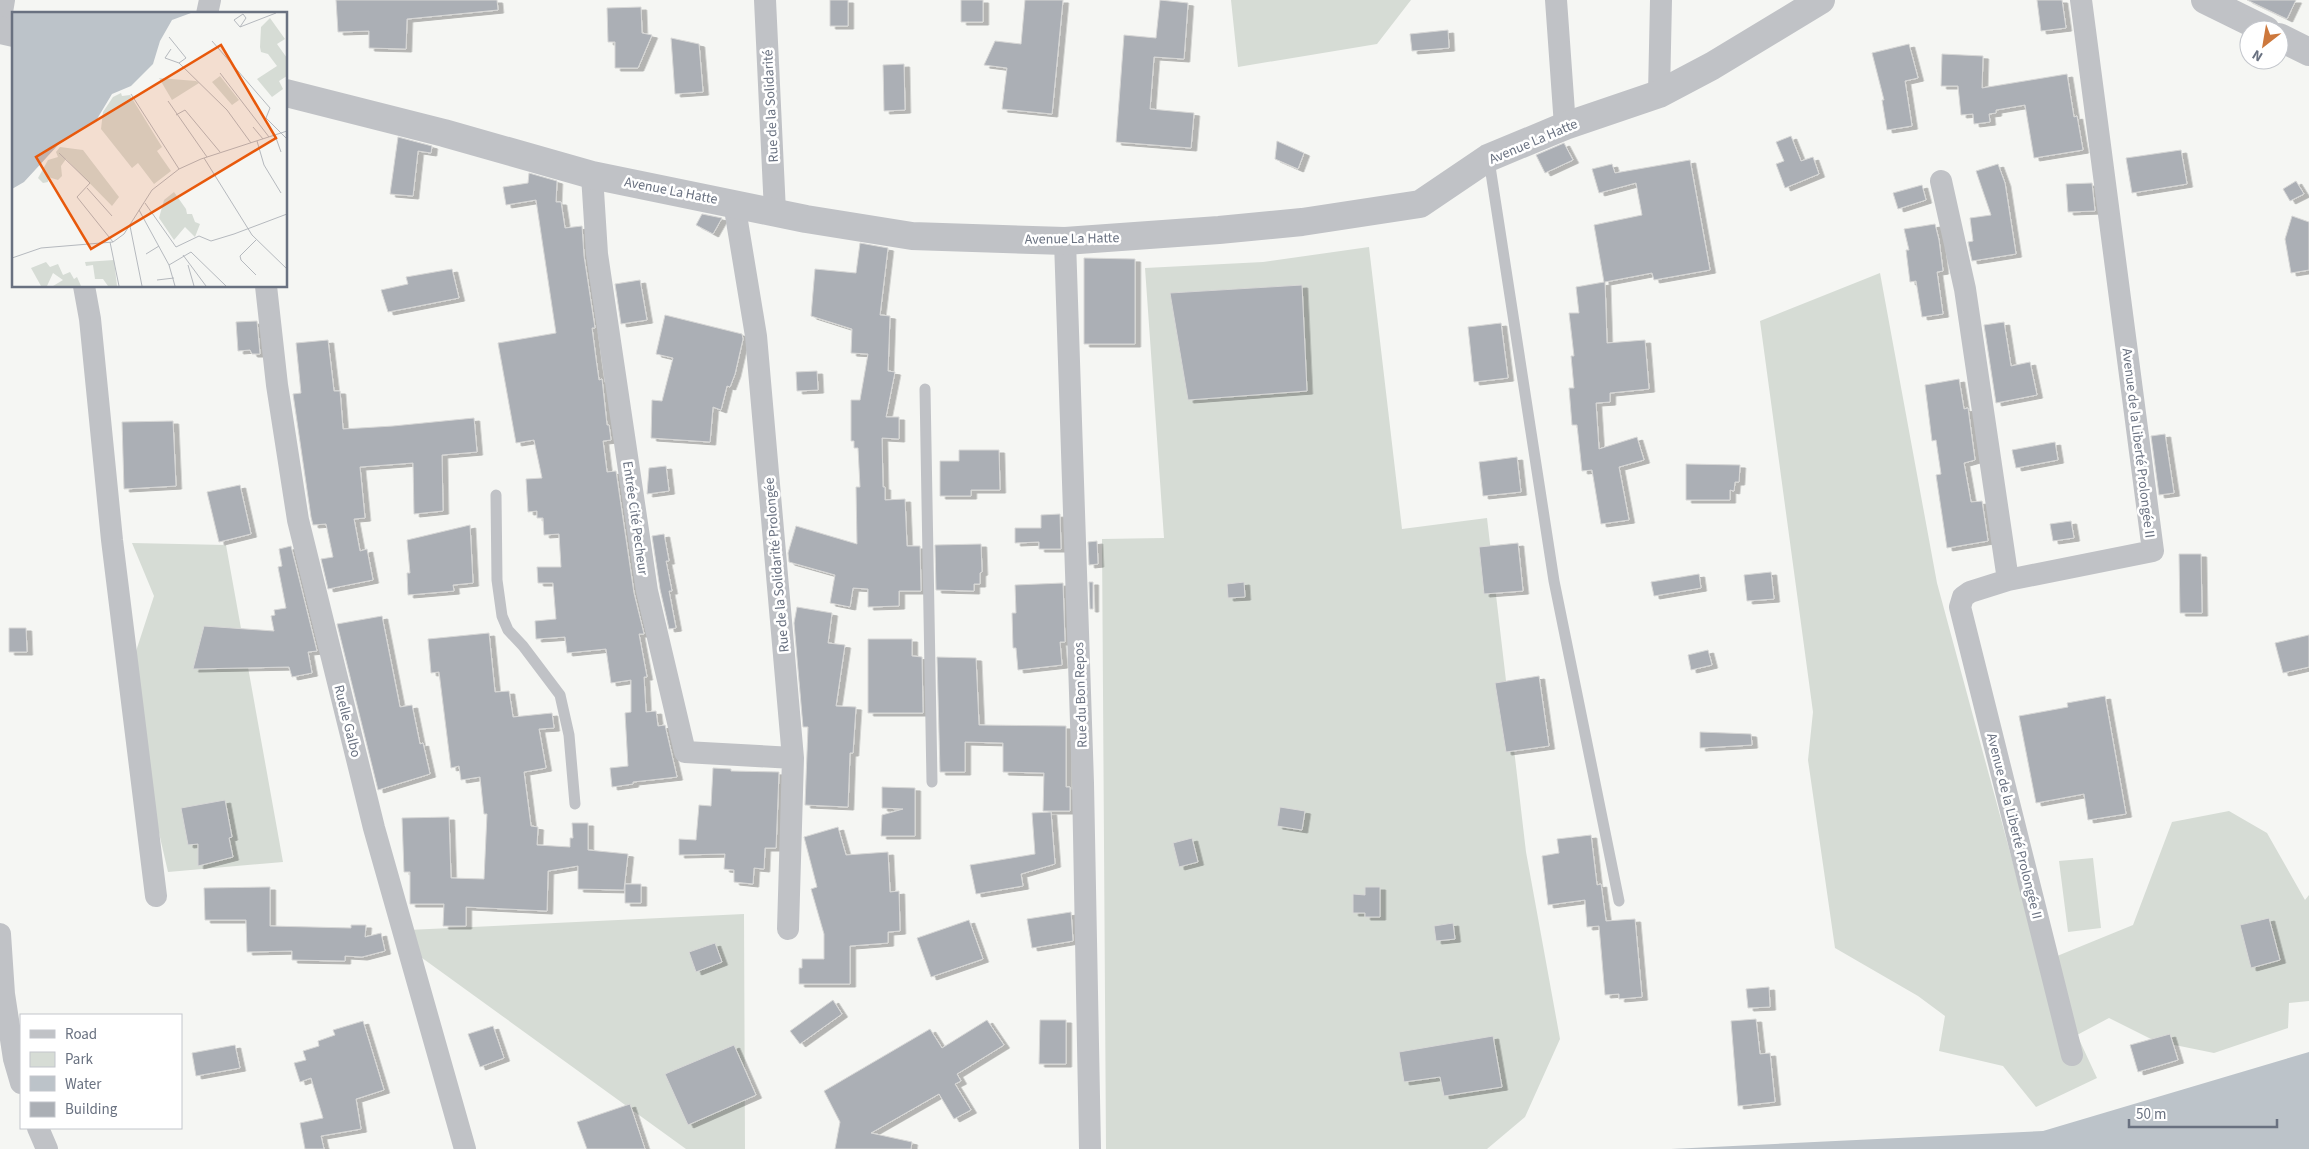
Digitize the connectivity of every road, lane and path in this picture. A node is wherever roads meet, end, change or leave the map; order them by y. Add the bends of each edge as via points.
1 (4, 0) edge
2 (765, 0) edge
3 (1556, 0) edge
4 (1661, 0) edge
5 (1821, 0) edge
6 (2082, 0) edge
7 (2205, 0) edge
8 (2246, 20) edge
9 (0, 24) edge
10 (2289, 41) edge
11 (2309, 52) edge
12 (288, 94) edge
13 (1659, 94) junction
14 (1565, 126) junction
15 (1488, 158) junction
16 (592, 175) junction
17 (1942, 181) dead end
18 (734, 203) junction
19 (775, 212) junction
20 (1065, 240) junction
21 (84, 288) edge
22 (266, 288) edge
23 (925, 389) dead end
24 (496, 494) dead end
25 (2008, 580) junction
26 (793, 758) junction
27 (932, 782) dead end
28 (575, 804) dead end
29 (156, 896) dead end
30 (1619, 901) dead end
31 (788, 928) dead end
32 (0, 934) edge
33 (2072, 1056) dead end
34 (20, 1080) edge
35 (38, 1129) edge
36 (47, 1149) edge
37 (465, 1149) edge
38 (1090, 1149) edge

1 - 9 street
2 - 19 street, Rue de la Solidarité
3 - 14 street
4 - 13 street
5 - 13 street, Avenue La Hatte
6 - 25 street, Avenue de la Liberté Prolongée II via 2153,551
7 - 8 street
10 - 11 street
12 - 16 street, Avenue La Hatte via 444,133
13 - 14 street, Avenue La Hatte
14 - 15 street, Avenue La Hatte
15 - 20 street, Avenue La Hatte via 1420,204 1293,222
15 - 30 lane via 1554,581
16 - 18 street, Avenue La Hatte
16 - 26 street, Entrée Cité Pecheur via 597,254 647,591 685,752
17 - 25 street via 1964,289
18 - 19 street, Avenue La Hatte
18 - 26 street, Rue de la Solidarité Prolongée via 756,336
19 - 20 street, Avenue La Hatte via 912,236
20 - 38 street, Rue du Bon Repos via 1083,773
21 - 29 street
22 - 37 street, Ruelle Galbo via 298,520 374,828
23 - 27 lane
24 - 28 lane via 502,616 508,630 560,695 569,735
25 - 33 street, Avenue de la Liberté Prolongée II via 1970,592 1963,597 1960,607
26 - 31 street, Rue de la Solidarité Prolongée
32 - 34 street via 4,994
35 - 36 street

